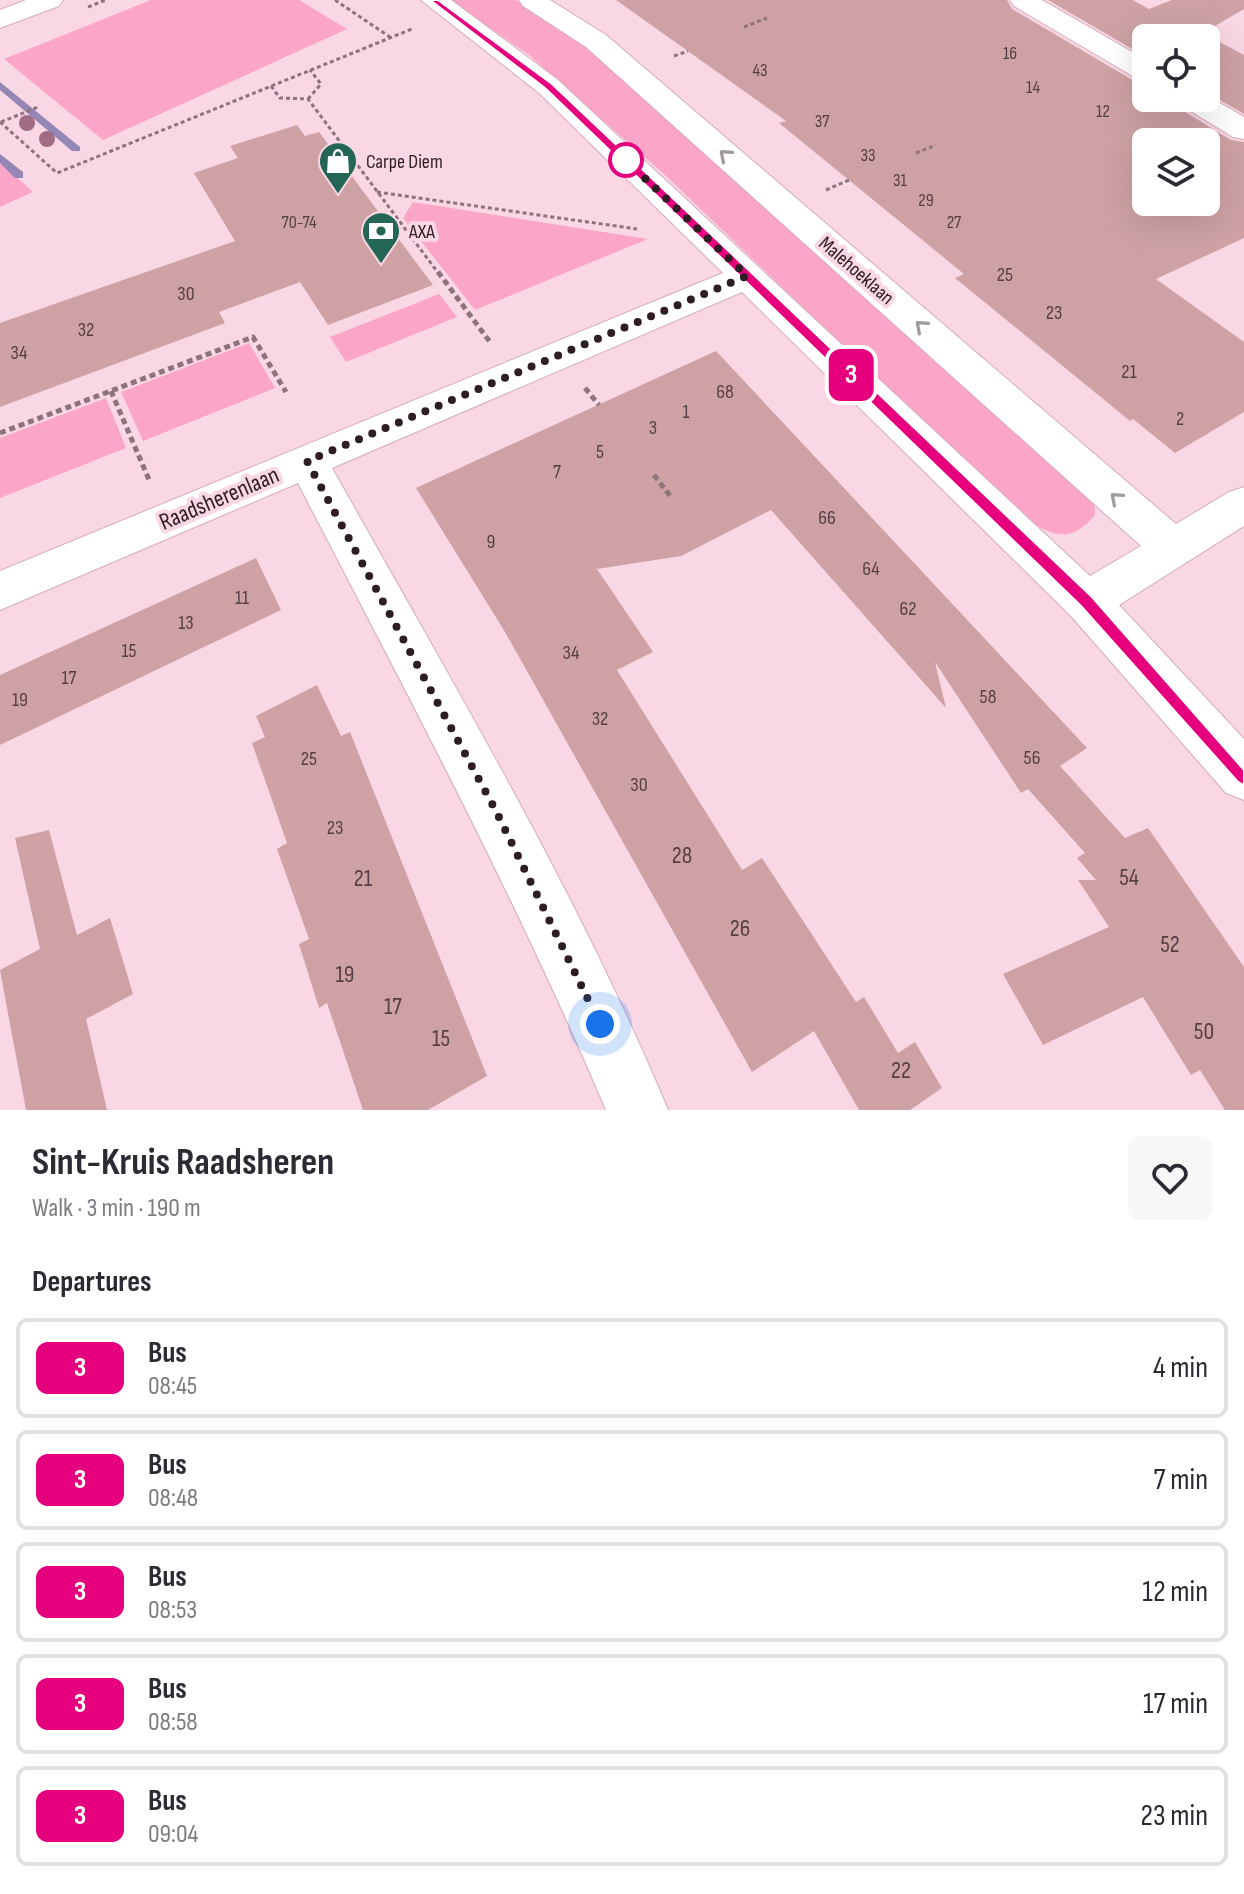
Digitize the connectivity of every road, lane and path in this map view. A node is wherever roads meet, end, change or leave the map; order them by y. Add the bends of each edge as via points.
1 (50, 0) edge
2 (335, 0) edge
3 (532, 0) edge
4 (1023, 0) edge
5 (443, 6) edge
6 (767, 18) dead end
7 (0, 20) edge
8 (744, 27) dead end
9 (390, 37) junction
10 (1132, 64) edge
11 (310, 70) junction
12 (271, 86) junction
13 (308, 99) junction
14 (38, 107) dead end
15 (1214, 112) edge
16 (0, 122) edge
17 (1244, 130) edge
18 (936, 145) dead end
19 (916, 153) dead end
20 (377, 192) junction
21 (696, 227) junction
22 (747, 276) junction
23 (515, 375) junction
24 (111, 391) junction
25 (286, 392) dead end
26 (0, 433) edge
27 (307, 461) junction
28 (654, 475) dead end
29 (671, 497) dead end
30 (1244, 504) edge
31 (165, 521) junction
32 (1174, 549) junction
33 (0, 591) edge
34 (1087, 602) junction
35 (1244, 776) edge
36 (637, 1110) edge

1 - 7 street
2 - 9 path
32 -> 3 street, Malehoeklaan via 596,41
4 - 10 street
5 - 9 path
5 - 21 street via 548,86
6 - 8 path
9 - 11 path
11 - 12 path
11 - 13 path via 321,84
12 - 13 path via 280,98
12 - 16 path via 57,173
13 - 20 path
14 - 16 path
15 - 17 street
18 - 19 path
20 - 21 path via 675,235
20 - 23 path
21 - 22 street
22 - 23 street, Raadsherenlaan
22 - 34 street
23 - 27 street, Raadsherenlaan
24 - 25 path via 253,337
24 - 26 path
24 - 31 path
27 - 31 street, Raadsherenlaan
27 - 36 street via 496,811 574,967
28 - 29 path
30 - 32 street
31 - 33 street, Raadsherenlaan
32 - 34 street
34 - 35 street

